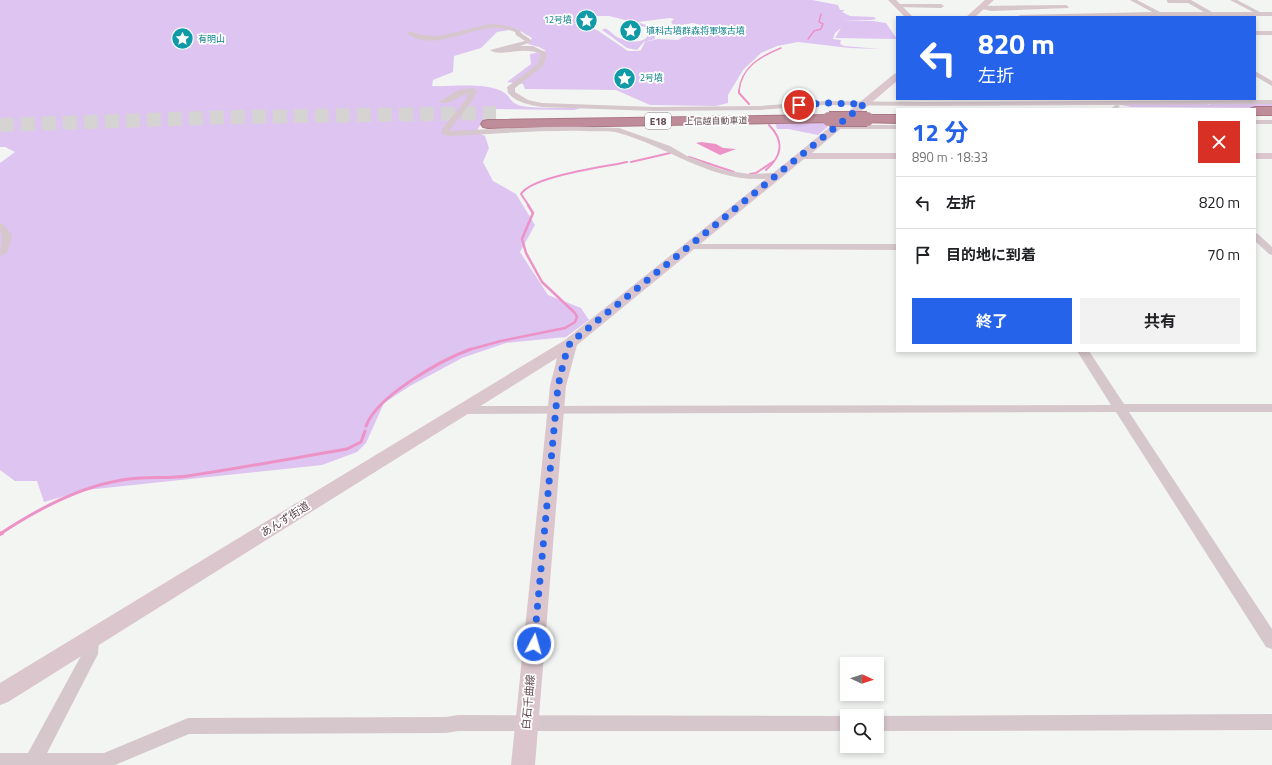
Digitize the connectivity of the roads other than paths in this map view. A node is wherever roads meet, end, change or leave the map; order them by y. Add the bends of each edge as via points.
1 (976, 0) edge
2 (1133, 0) edge
3 (1188, 0) edge
4 (1234, 0) edge
5 (1058, 1) edge
6 (1169, 1) dead end
7 (895, 3) edge
8 (988, 3) edge
9 (941, 6) dead end
10 (1101, 6) dead end
11 (1066, 7) junction
12 (1164, 7) dead end
13 (1041, 8) junction
14 (1010, 9) junction
15 (1259, 13) junction
16 (1112, 14) junction
17 (1211, 14) junction
18 (1272, 14) edge
19 (1076, 15) junction
20 (1167, 15) edge
21 (908, 16) edge
22 (971, 16) edge
23 (1020, 16) edge
24 (1054, 16) edge
25 (1256, 33) edge
26 (1272, 33) edge
27 (410, 34) dead end
28 (1256, 74) edge
29 (896, 77) edge
30 (1256, 80) edge
31 (1270, 82) edge
32 (444, 101) dead end
33 (1110, 102) edge
34 (1272, 102) edge
35 (922, 104) edge
36 (1272, 110) edge
37 (1256, 111) edge
38 (867, 112) junction
39 (896, 112) edge
40 (1256, 114) edge
41 (1272, 114) edge
42 (492, 118) tunnel mouth
43 (896, 119) edge
44 (833, 120) junction
45 (1256, 122) edge
46 (1272, 122) edge
47 (896, 127) edge
48 (801, 156) junction
49 (896, 156) edge
50 (1256, 156) edge
51 (1272, 156) edge
52 (776, 176) junction
53 (0, 226) edge
54 (1260, 245) edge
55 (689, 247) junction
56 (896, 247) edge
57 (1272, 252) edge
58 (0, 253) edge
59 (570, 343) junction
60 (1084, 352) edge
61 (1272, 408) edge
62 (1120, 409) junction
63 (463, 410) junction
64 (556, 410) junction
65 (90, 640) junction
66 (1272, 642) edge
67 (5, 689) edge
68 (1272, 722) edge
69 (526, 723) junction
70 (840, 723) edge
71 (884, 723) edge
72 (0, 761) edge
73 (32, 763) edge
74 (522, 765) edge

1 - 8 street
2 - 20 street
3 - 6 street
3 - 17 street
4 - 15 street
5 - 11 street
7 - 9 street
7 - 21 main road
8 - 14 street
8 - 22 main road
10 - 16 street
11 - 13 street
11 - 19 street via 1069,12
12 - 20 street
13 - 14 street
13 - 24 street
14 - 23 street
15 - 17 street
15 - 18 street
16 - 19 street
16 - 20 street
17 - 20 street
19 - 24 street
25 - 26 street
27 - 38 street via 444,37 492,26 518,31 518,34 528,42 493,50 525,47 536,48 544,53 541,65 511,87 512,93 529,103 655,109 760,108 825,103
28 - 31 street
29 - 38 main road
30 - 31 street
32 - 52 street via 462,92 474,90 446,129 449,134 563,128 619,130 721,172 749,177
33 - 34 street
33 - 35 street
35 - 38 street
36 - 37 highway
38 - 39 highway, 上信越自動車道 / E18
38 - 43 highway, 上信越自動車道 / E18
38 - 44 highway, 上信越自動車道 / E18, bridge
40 - 41 highway
42 - 44 highway, 上信越自動車道 / E18
44 - 47 street
44 - 48 main road
45 - 46 street
48 - 49 main road
48 - 52 main road
50 - 51 main road
52 - 55 main road
53 - 58 street via 7,235 7,244
54 - 57 street
55 - 56 street
55 - 59 main road
59 - 63 main road, あんず街道
59 - 64 main road, 白石千曲線 via 558,386
60 - 62 street
61 - 62 street
62 - 64 street
62 - 66 street
63 - 64 street
63 - 65 main road, あんず街道
64 - 69 main road, 白石千曲線
65 - 67 main road, あんず街道
65 - 73 street via 90,654
68 - 71 street
69 - 70 street
69 - 73 street via 188,726 104,761
69 - 74 main road, 白石千曲線
72 - 73 street

